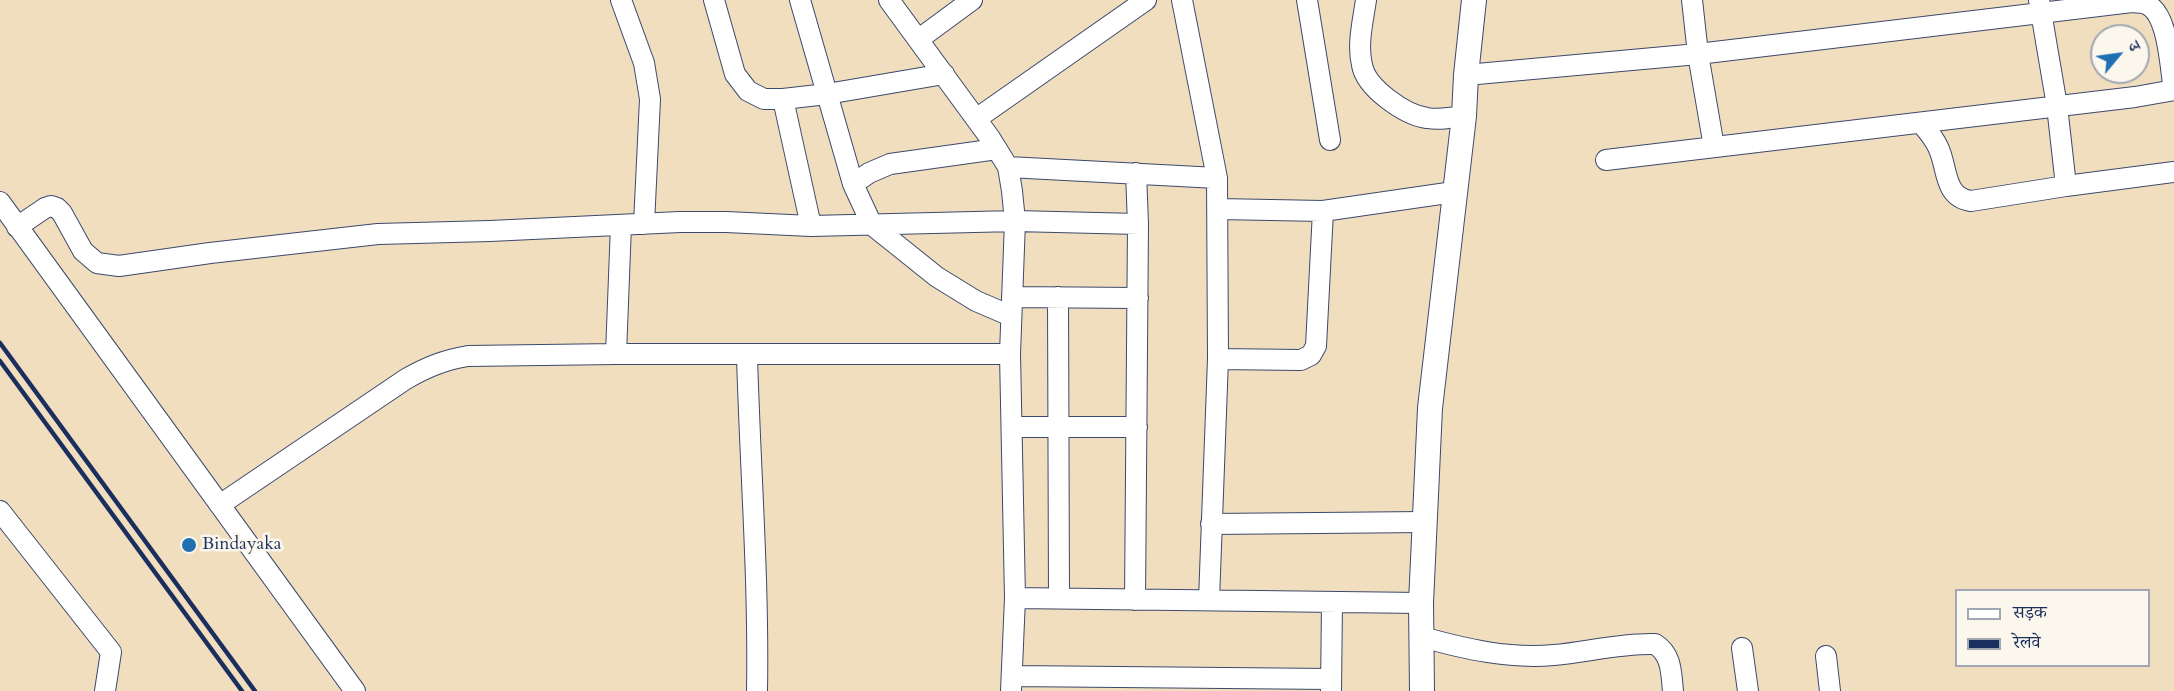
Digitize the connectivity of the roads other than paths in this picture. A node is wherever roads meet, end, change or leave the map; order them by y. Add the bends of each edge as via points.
1 (621, 0) edge
2 (714, 0) edge
3 (800, 0) edge
4 (889, 0) edge
5 (972, 0) edge
6 (1146, 0) edge
7 (1182, 0) edge
8 (1307, 0) edge
9 (1365, 0) edge
10 (1474, 0) edge
11 (1692, 0) edge
12 (2040, 6) edge
13 (919, 39) junction
14 (1698, 54) junction
15 (944, 74) junction
16 (1466, 75) junction
17 (2174, 90) edge
18 (827, 94) junction
19 (783, 99) junction
20 (2056, 106) junction
21 (1464, 116) junction
22 (976, 119) junction
23 (1921, 123) junction
24 (1330, 140) dead end
25 (1714, 147) junction
26 (997, 149) junction
27 (1606, 160) dead end
28 (1008, 167) junction
29 (2174, 172) edge
30 (1136, 173) junction
31 (1217, 178) junction
32 (853, 183) junction
33 (2066, 186) junction
34 (1454, 192) junction
35 (0, 202) edge
36 (1218, 209) junction
37 (1323, 211) junction
38 (1015, 221) junction
39 (644, 224) junction
40 (1138, 224) junction
41 (621, 225) junction
42 (872, 225) junction
43 (810, 226) junction
44 (17, 227) junction
45 (1058, 297) junction
46 (1138, 298) junction
47 (1012, 307) junction
48 (616, 354) junction
49 (1010, 354) junction
50 (747, 355) junction
51 (1218, 359) junction
52 (1012, 427) junction
53 (1137, 427) junction
54 (1058, 428) junction
55 (221, 504) junction
56 (0, 511) edge
57 (1425, 522) junction
58 (1211, 524) junction
59 (1015, 598) junction
60 (1059, 598) junction
61 (1135, 600) junction
62 (1209, 600) junction
63 (1332, 602) junction
64 (1421, 603) junction
65 (1422, 637) junction
66 (1742, 648) dead end
67 (1826, 656) dead end
68 (1012, 683) edge
69 (1331, 685) edge
70 (105, 691) edge
71 (355, 691) edge
72 (757, 691) edge
73 (1422, 691) edge
74 (1673, 691) edge
75 (1748, 691) edge
76 (1830, 691) edge

1 - 39 street via 644,63 650,99
2 - 19 street via 735,74 748,91 764,99
3 - 18 street
4 - 13 street
5 - 13 street
6 - 22 street
7 - 31 street
8 - 24 street
9 - 21 street via 1360,52 1367,79 1409,113 1438,119
10 - 16 street
11 - 14 street
12 - 14 street
12 - 17 street via 2146,3 2162,21
12 - 20 street
13 - 15 street
14 - 16 street
14 - 25 street
15 - 18 street
15 - 22 street
16 - 21 street
17 - 20 street
18 - 19 street
18 - 32 street
19 - 43 street
20 - 23 street
20 - 33 street
21 - 34 street
22 - 26 street
23 - 25 street
23 - 33 street via 1938,147 1949,187 1963,200
25 - 27 street
26 - 28 street
26 - 32 street via 890,164
28 - 30 street
28 - 38 street
29 - 33 street
30 - 31 street
30 - 40 street
31 - 36 street
32 - 42 street
34 - 37 street
34 - 57 street via 1430,408
35 - 44 street
36 - 37 street
36 - 51 street
37 - 51 street via 1316,346 1311,355 1301,360
38 - 40 street
38 - 42 street
38 - 47 street
39 - 41 street
39 - 43 street
40 - 46 street
41 - 44 street via 378,234 119,266 98,263 82,251 57,208 45,208
41 - 48 street
42 - 43 street
42 - 47 street via 938,277 976,301
44 - 55 street
45 - 46 street
45 - 47 street
45 - 54 street
46 - 53 street
47 - 49 street
48 - 50 street
48 - 55 street via 446,360 406,379
49 - 50 street
49 - 52 street
50 - 72 street via 758,612
51 - 58 street
52 - 54 street
52 - 59 street
53 - 54 street
53 - 61 street
54 - 60 street
55 - 71 street
56 - 70 street via 111,652
57 - 58 street
57 - 64 street
58 - 62 street
59 - 60 street
59 - 68 street
60 - 61 street
61 - 62 street
62 - 63 street
63 - 64 street
63 - 69 street
64 - 65 street
65 - 73 street
65 - 74 street via 1469,650 1519,656 1655,644 1670,661
66 - 75 street
67 - 76 street
68 - 69 street

